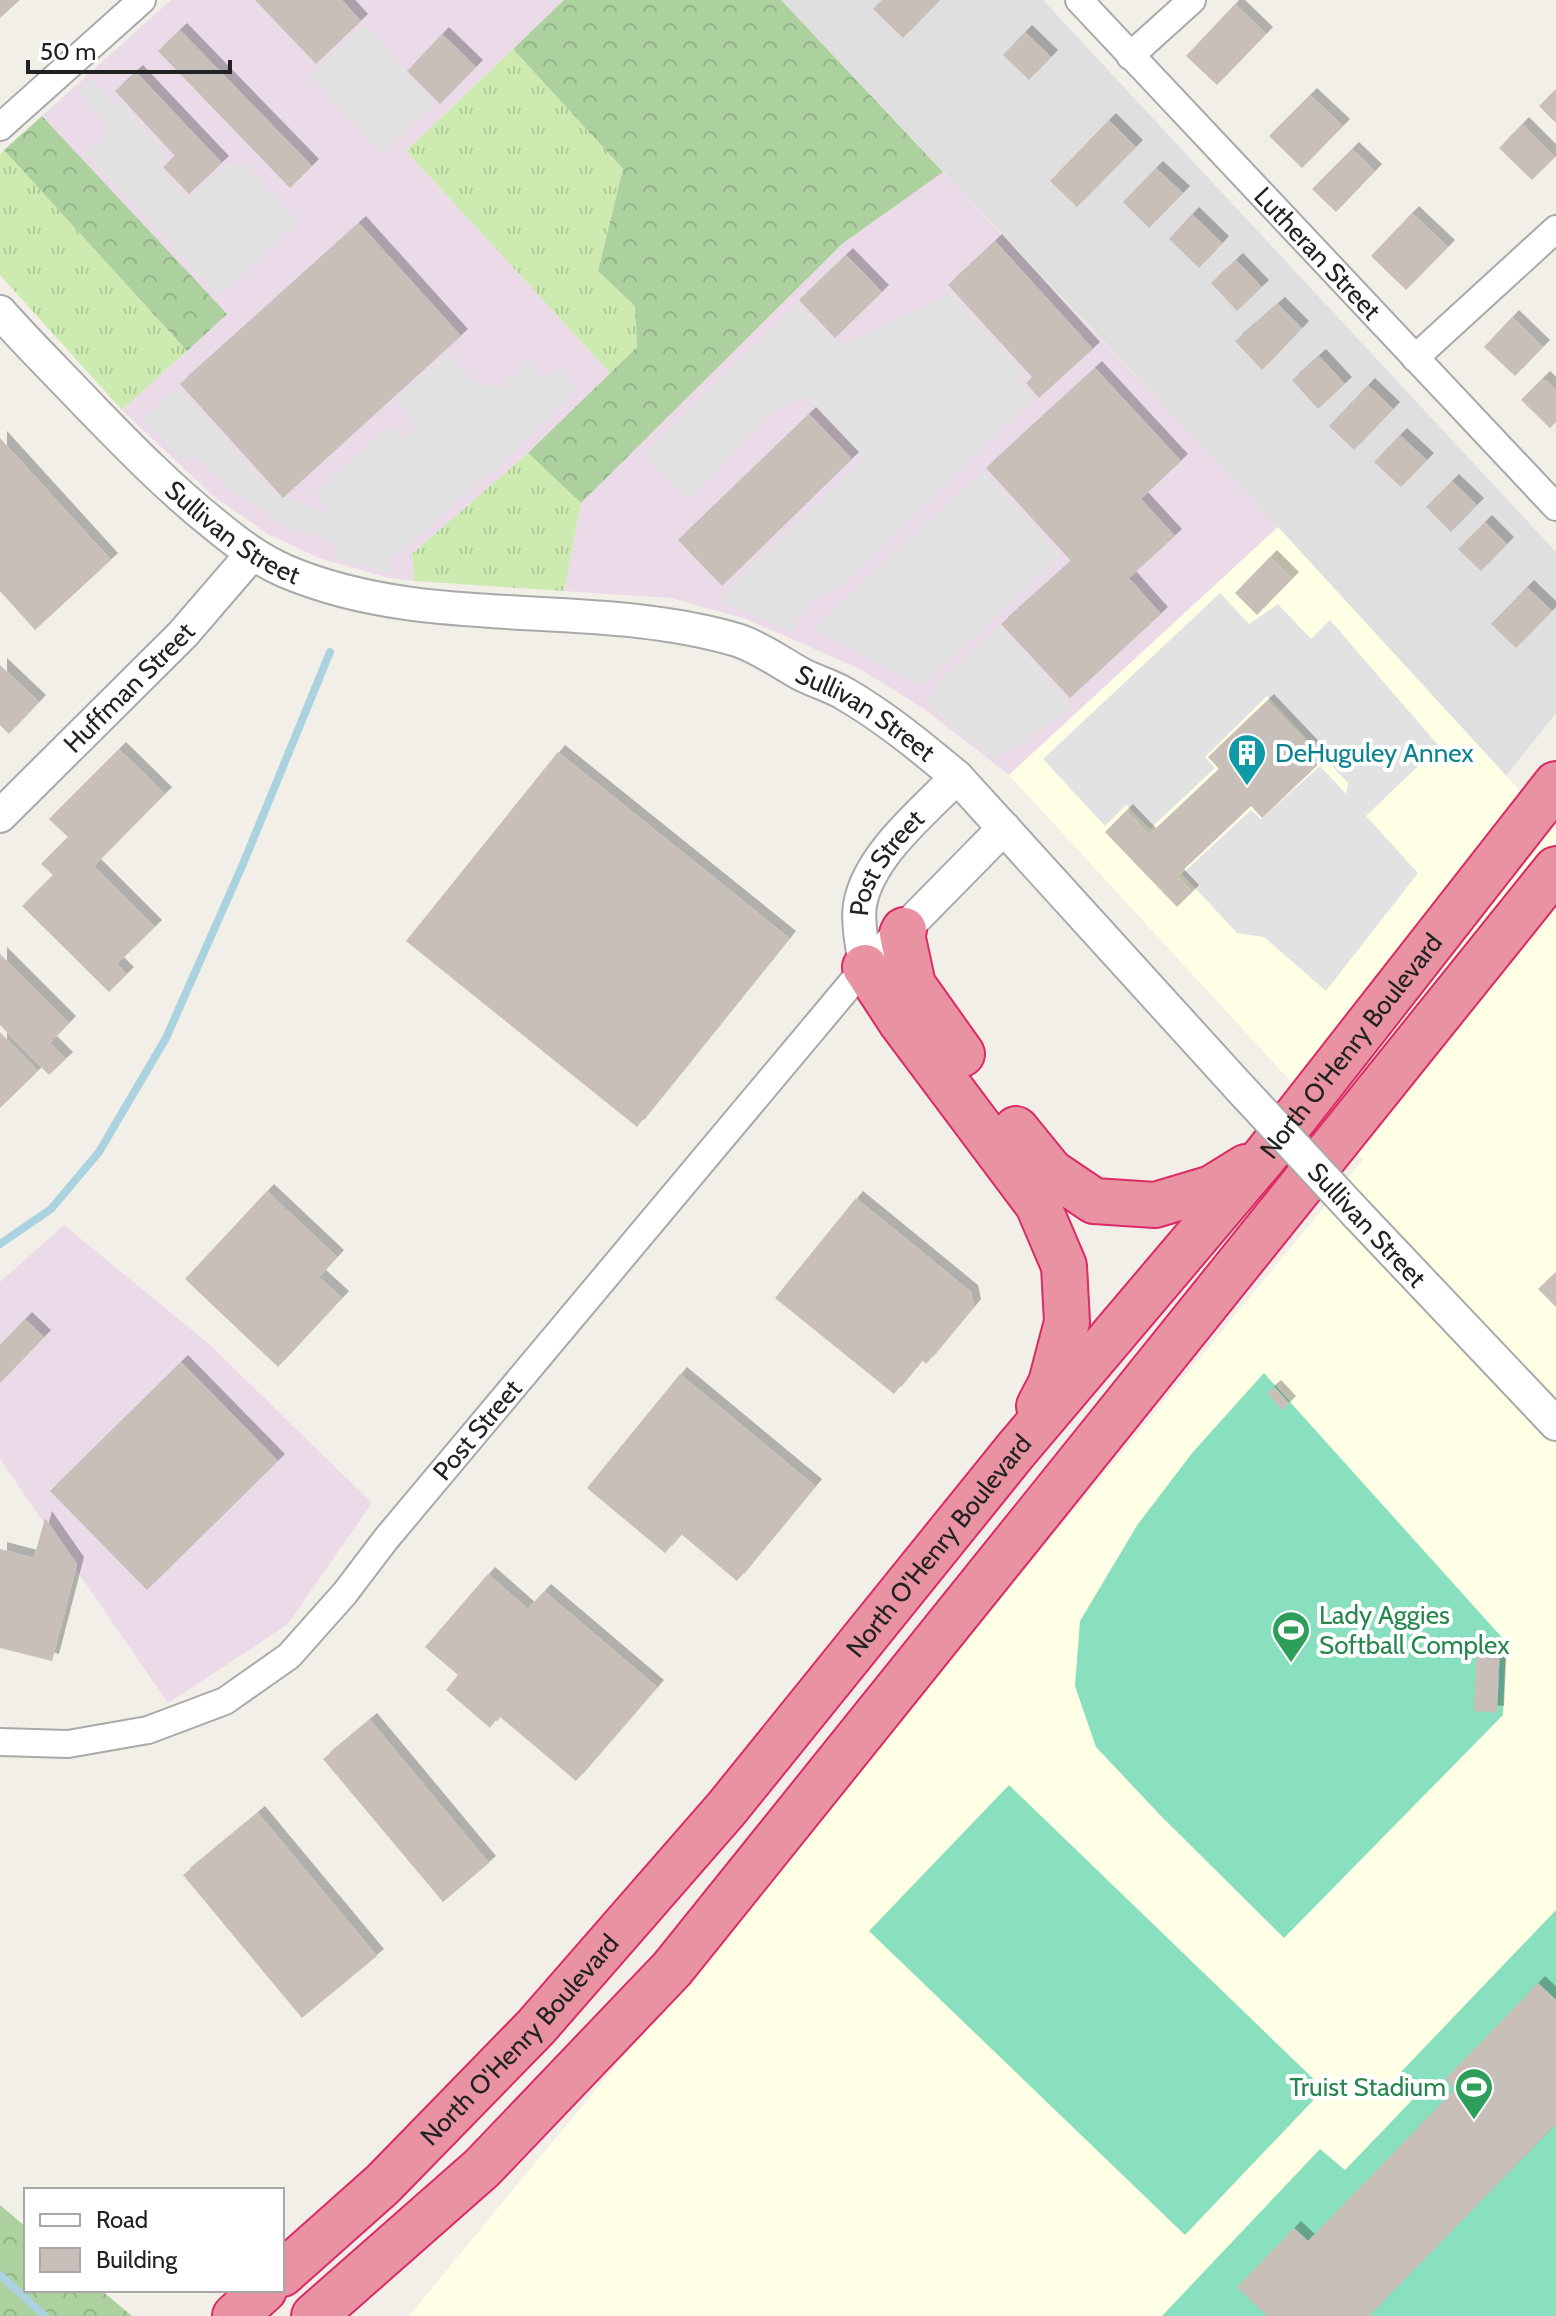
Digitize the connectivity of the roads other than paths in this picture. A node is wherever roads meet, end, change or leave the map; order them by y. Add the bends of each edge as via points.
1 (142, 0) edge
2 (1079, 0) edge
3 (1192, 0) edge
4 (1130, 56) junction
5 (0, 127) edge
6 (1556, 229) edge
7 (0, 312) edge
8 (1415, 358) junction
9 (1556, 507) edge
10 (252, 554) junction
11 (957, 777) junction
12 (1556, 784) edge
13 (0, 816) edge
14 (1004, 828) junction
15 (1556, 869) edge
16 (904, 930) junction
17 (865, 967) junction
18 (1265, 1156) junction
19 (1556, 1424) edge
20 (1016, 1450) junction
21 (0, 1742) edge
22 (284, 2272) edge
23 (262, 2292) edge
24 (235, 2316) edge
25 (314, 2316) edge

1 - 5 street
2 - 4 street, Lutheran Street
3 - 4 street
4 - 8 street, Lutheran Street
6 - 8 street
7 - 10 street, Sullivan Street via 139,459
8 - 9 street, Lutheran Street
10 - 11 street, Sullivan Street via 314,582 368,597 672,626 740,641 843,692 908,735
10 - 13 street, Huffman Street via 183,634
11 - 14 street, Sullivan Street
11 - 17 street, Post Street via 892,844 870,876 859,906
12 - 18 highway, North O'Henry Boulevard
14 - 16 street, Post Street
14 - 19 street, Sullivan Street, bridge
15 - 25 highway, North O'Henry Boulevard via 672,1969 482,2168
16 - 17 street, Post Street
16 - 18 highway via 913,985 1000,1110 1051,1172 1094,1201 1155,1205 1212,1188
17 - 20 highway via 1038,1205 1064,1266 1067,1322 1051,1383
17 - 21 street, Post Street via 289,1656 225,1701 148,1730 68,1744
18 - 20 highway, North O'Henry Boulevard
20 - 22 highway, North O'Henry Boulevard via 727,1808 536,2027 383,2184
23 - 24 highway

